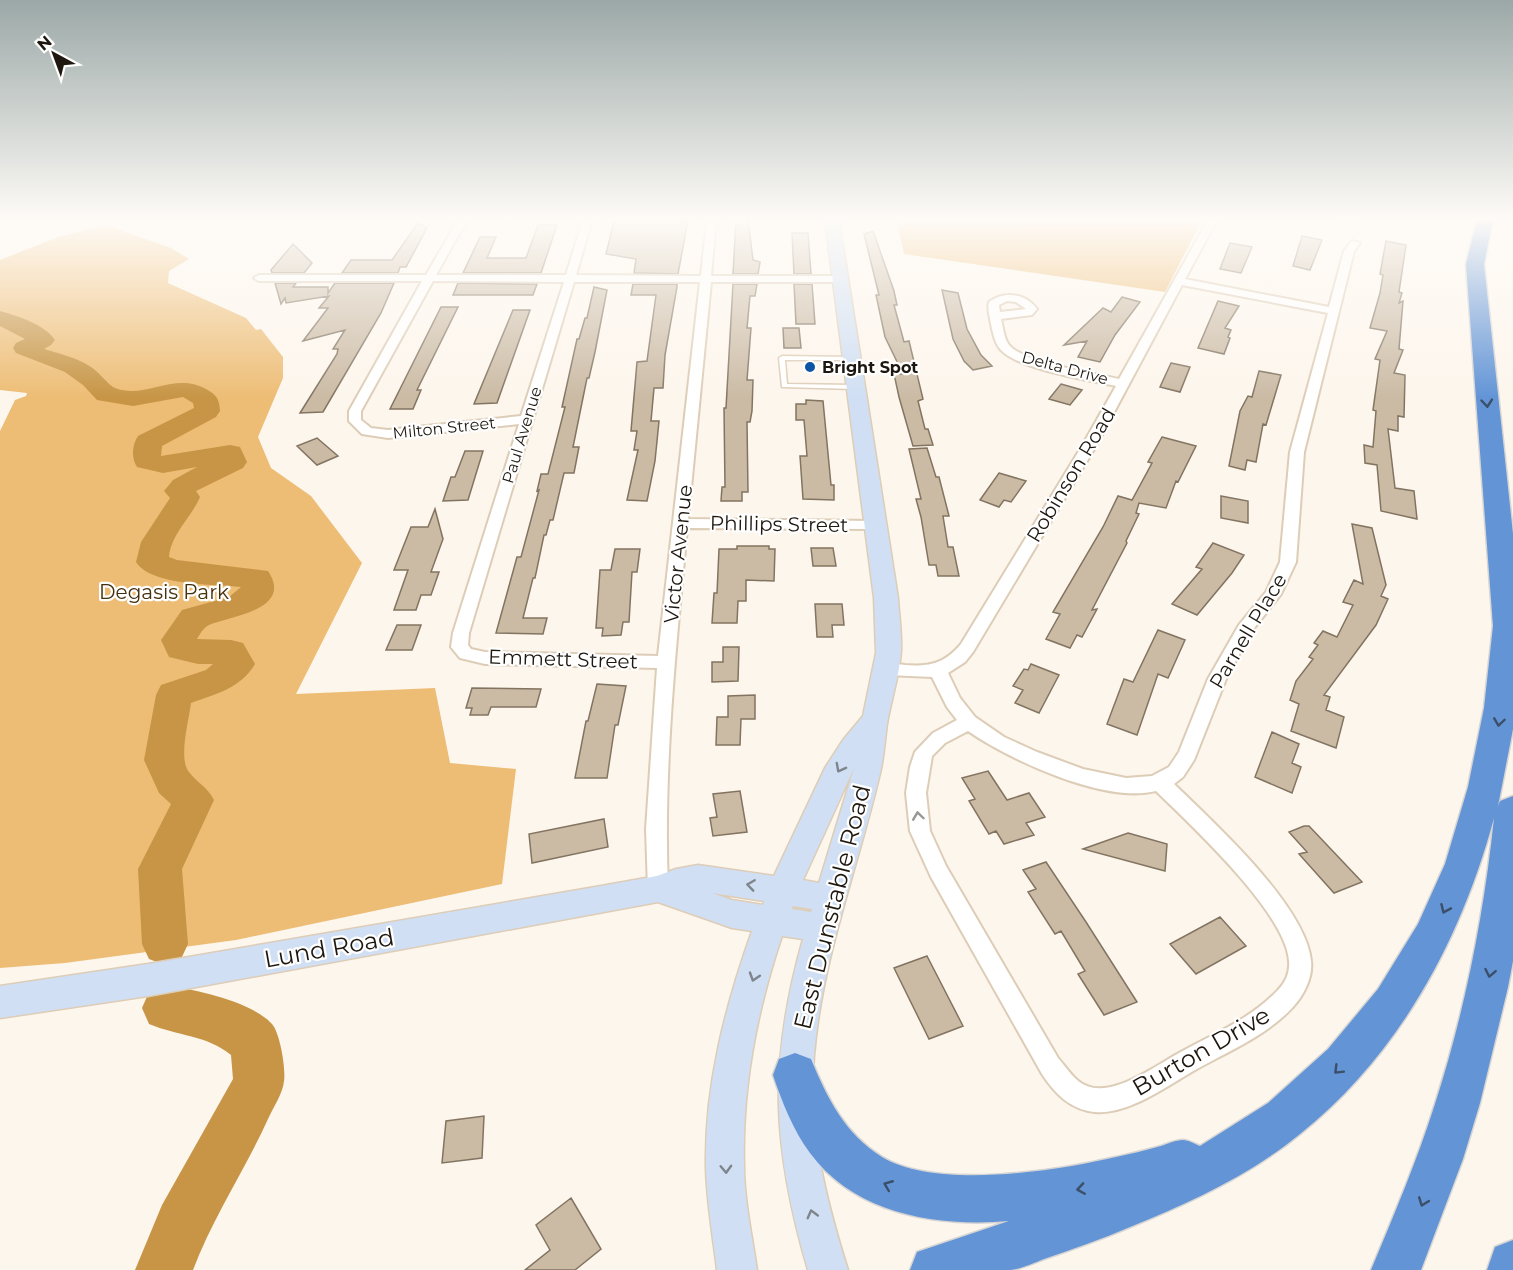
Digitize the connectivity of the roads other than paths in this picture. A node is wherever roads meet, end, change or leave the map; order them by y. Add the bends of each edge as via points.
1 (429, 279) edge
2 (570, 279) edge
3 (706, 279) edge
4 (840, 279) edge
5 (1342, 279) edge
6 (1468, 279) edge
7 (1477, 279) edge
8 (1180, 281) joint
9 (1334, 311) junction
10 (996, 316) dead end
11 (1482, 349) junction
12 (851, 358) junction
13 (1124, 384) junction
14 (854, 387) junction
15 (527, 419) junction
16 (682, 523) junction
17 (875, 525) junction
18 (1508, 626) junction
19 (461, 650) joint
20 (666, 662) junction
21 (887, 669) junction
22 (938, 670) junction
23 (1513, 686) edge
24 (874, 721) junction
25 (969, 722) junction
26 (1160, 782) junction
27 (1513, 811) edge
28 (658, 889) junction
29 (784, 890) junction
30 (826, 913) junction
31 (773, 922) junction
32 (0, 1002) edge
33 (795, 1075) junction
34 (1292, 1112) junction
35 (1513, 1265) edge
36 (736, 1270) edge
37 (828, 1270) edge
38 (935, 1270) edge
39 (1396, 1270) edge
40 (1512, 1270) edge

1 - 15 street, Milton Street via 355,411 354,421 381,434 397,434
2 - 15 street, Paul Avenue
3 - 16 street, Victor Avenue
4 - 12 street, East Dunstable Road
5 - 9 street, Parnell Place
6 - 11 highway
7 - 11 highway
8 - 9 street
8 - 13 street, Robinson Road
9 - 26 street, Parnell Place via 1297,452 1288,562 1273,594 1245,629 1217,679 1184,761 1172,776
10 - 13 street, Delta Drive via 1002,344 1016,356
11 -> 18 highway
12 - 14 street, East Dunstable Road
12 - 14 lane via 782,358 784,386
13 - 22 street, Robinson Road via 967,648 956,662
14 - 17 street, East Dunstable Road
15 - 19 street, Paul Avenue via 461,633
16 - 17 street, Phillips Street
16 - 20 street, Victor Avenue
17 - 21 street, East Dunstable Road via 889,627
18 - 23 highway
18 -> 34 highway via 1500,717 1489,777 1474,834 1447,905 1421,960 1386,1014 1348,1060
19 - 20 street, Emmett Street via 485,658
20 - 28 street, Victor Avenue via 656,829
21 - 22 street
21 - 24 street, East Dunstable Road
22 - 25 street
24 -> 29 street, East Dunstable Road via 840,768
24 - 30 street, East Dunstable Road via 866,773
25 - 26 street via 1011,749 1081,776 1126,786
26 -> 25 street, Burton Drive via 1223,846 1274,907 1297,944 1301,967 1287,998 1252,1025 1129,1093 1104,1100 1079,1096 1050,1066 938,871 918,822 916,793 924,752 933,742
27 -> 39 highway via 1503,901 1475,1039 1443,1147
29 -> 28 street, Lund Road via 698,878
28 - 31 street, Lund Road via 732,914
28 - 32 street, Lund Road via 147,981
29 - 30 street, Lund Road
29 - 31 street, East Dunstable Road
30 - 31 street, Lund Road
30 - 33 street, East Dunstable Road via 801,1019
31 -> 36 street, East Dunstable Road via 742,1014 729,1085 725,1165
34 -> 33 highway via 1195,1159 1102,1185 1008,1197 938,1197 880,1182 845,1157 813,1120
37 -> 33 street, East Dunstable Road via 803,1180
34 - 38 highway via 1215,1163 1149,1196
35 - 40 highway

